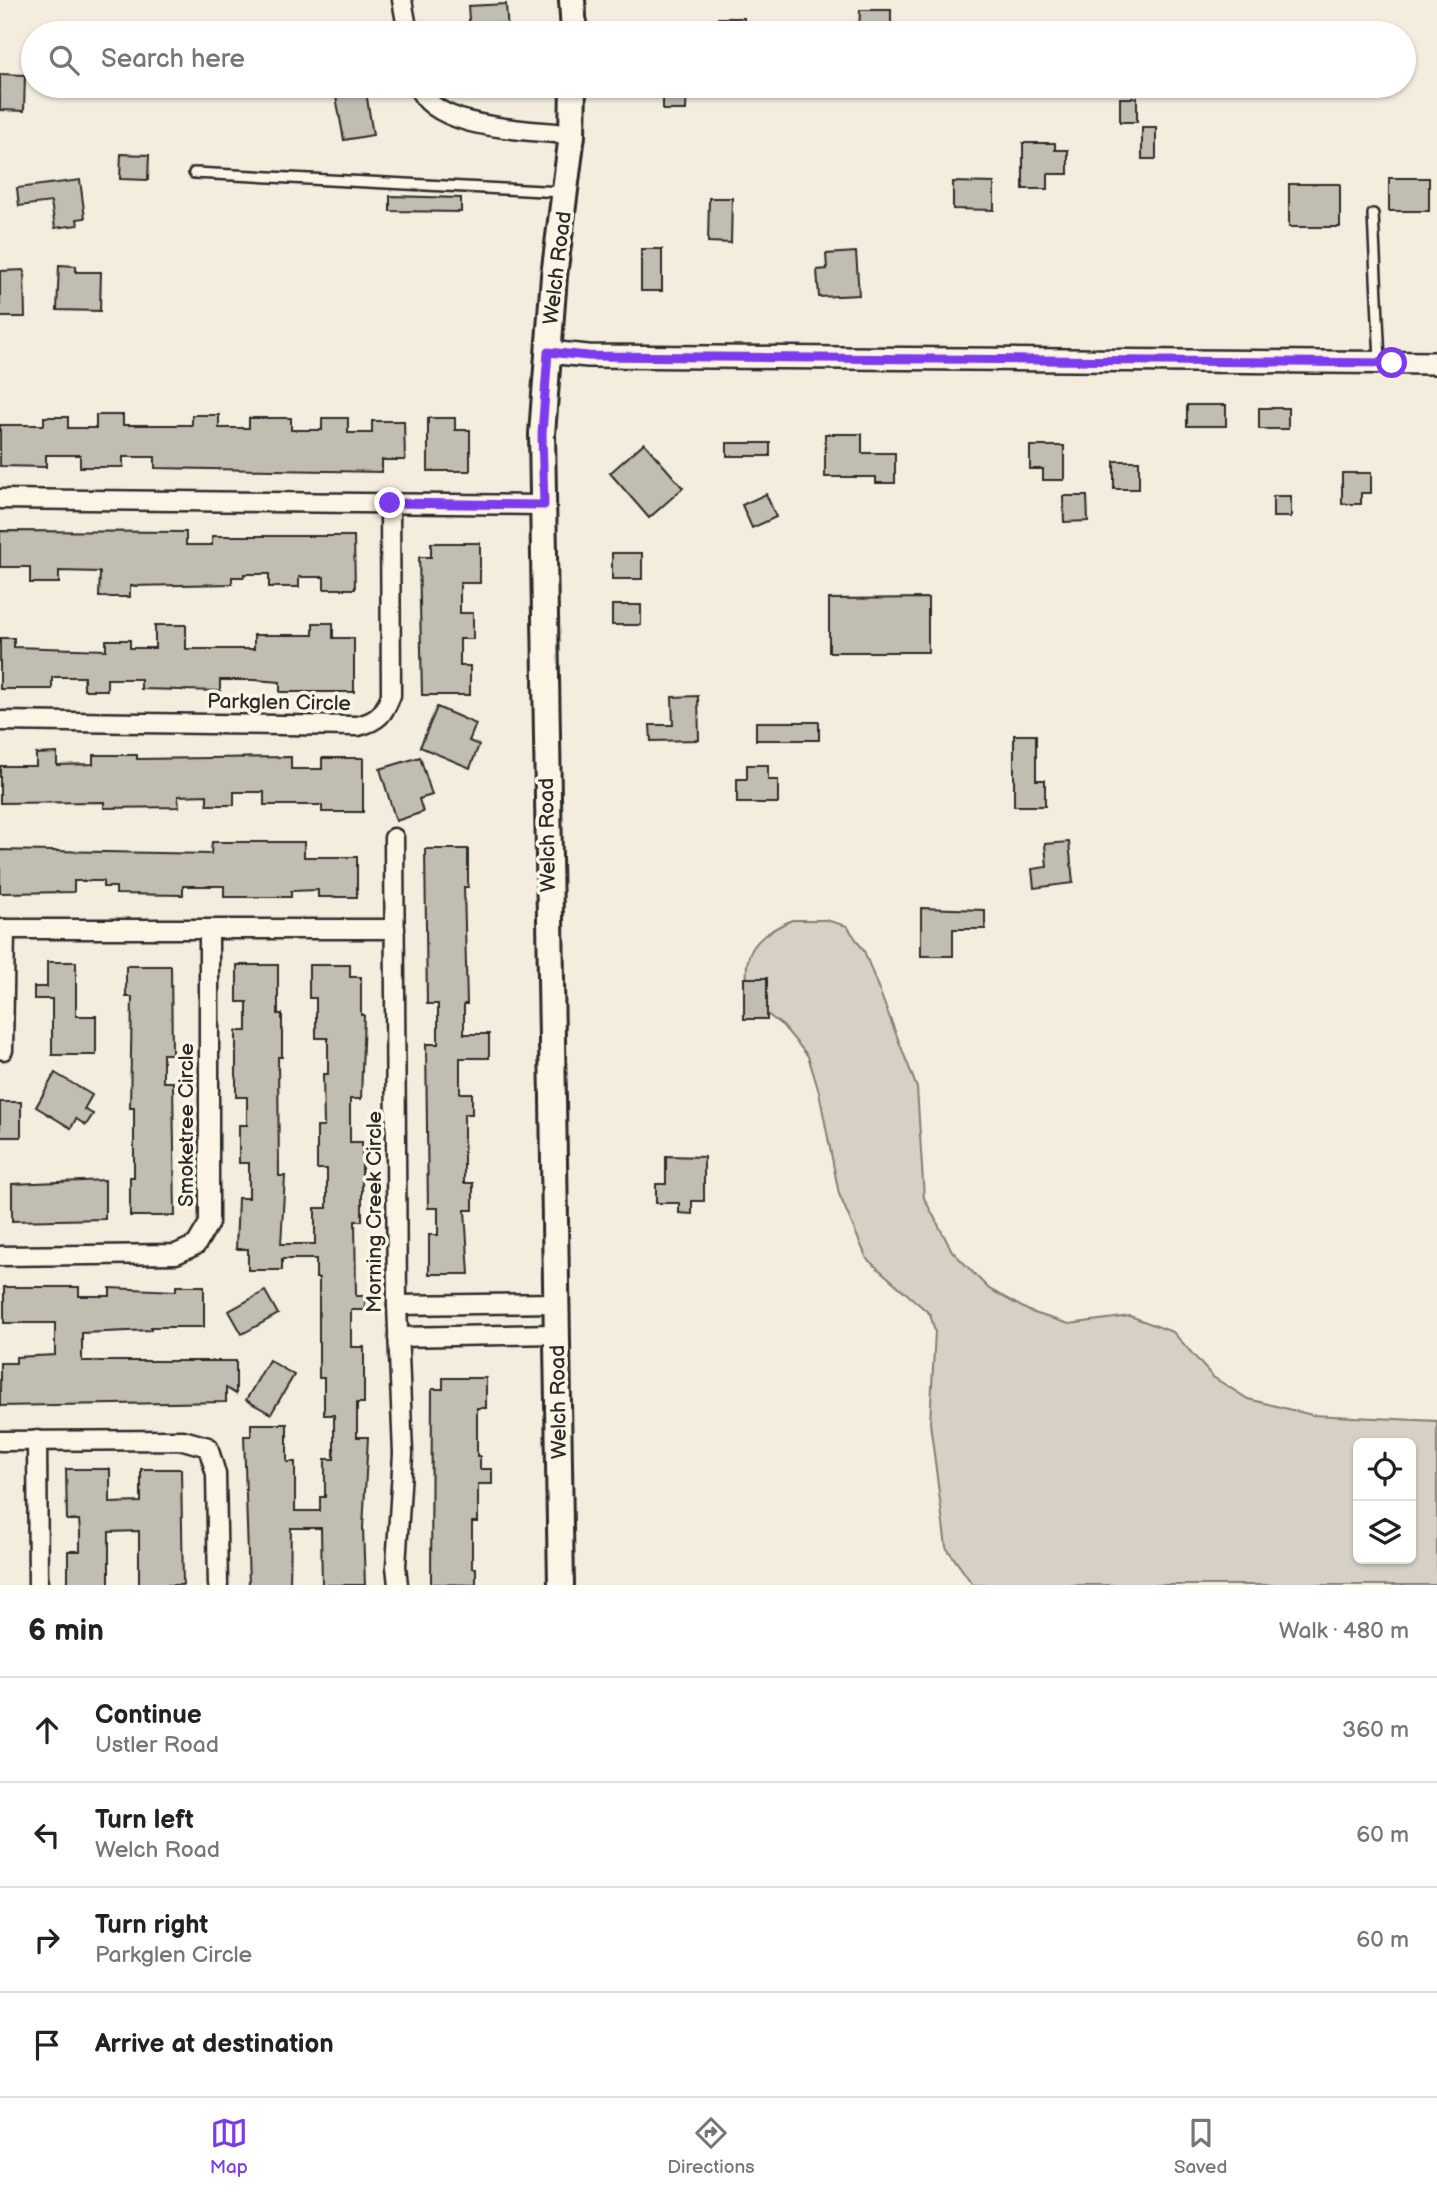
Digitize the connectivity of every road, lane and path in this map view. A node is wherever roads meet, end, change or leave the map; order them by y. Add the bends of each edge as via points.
1 (402, 0) edge
2 (572, 0) edge
3 (406, 21) edge
4 (573, 21) edge
5 (425, 98) edge
6 (573, 98) edge
7 (572, 135) junction
8 (194, 173) dead end
9 (566, 192) junction
10 (1373, 214) dead end
11 (548, 352) junction
12 (1380, 363) junction
13 (1437, 363) edge
14 (0, 499) edge
15 (390, 503) junction
16 (544, 505) junction
17 (0, 721) edge
18 (394, 838) dead end
19 (2, 929) edge
20 (395, 929) junction
21 (209, 930) junction
22 (3, 1050) dead end
23 (0, 1256) edge
24 (556, 1303) junction
25 (397, 1305) junction
26 (557, 1334) junction
27 (398, 1337) junction
28 (37, 1440) junction
29 (0, 1441) edge
30 (38, 1585) edge
31 (218, 1585) edge
32 (398, 1585) edge
33 (561, 1585) edge

1 - 3 street
2 - 4 main road
5 - 7 street via 454,118
6 - 7 main road, Welch Road
7 - 9 main road, Welch Road
8 - 9 lane
9 - 11 main road, Welch Road
10 - 12 lane
11 - 12 street via 614,357
11 - 16 main road, Welch Road via 542,434
12 - 13 street
14 - 15 street
15 - 16 street
15 - 17 street, Parkglen Circle via 391,695 385,713 373,722 358,726
16 - 24 main road, Welch Road
18 - 20 street, Morning Creek Circle
19 - 21 street
19 - 22 street
20 - 21 street
20 - 25 street, Morning Creek Circle
21 - 23 street, Smoketree Circle via 209,1223 196,1245 176,1254
24 - 25 street
24 - 26 main road, Welch Road
25 - 27 street, Morning Creek Circle
26 - 27 street
26 - 33 main road, Welch Road
27 - 32 street, Morning Creek Circle via 404,1454
28 - 29 street
28 - 30 street
28 - 31 street via 183,1440 208,1447 216,1474

